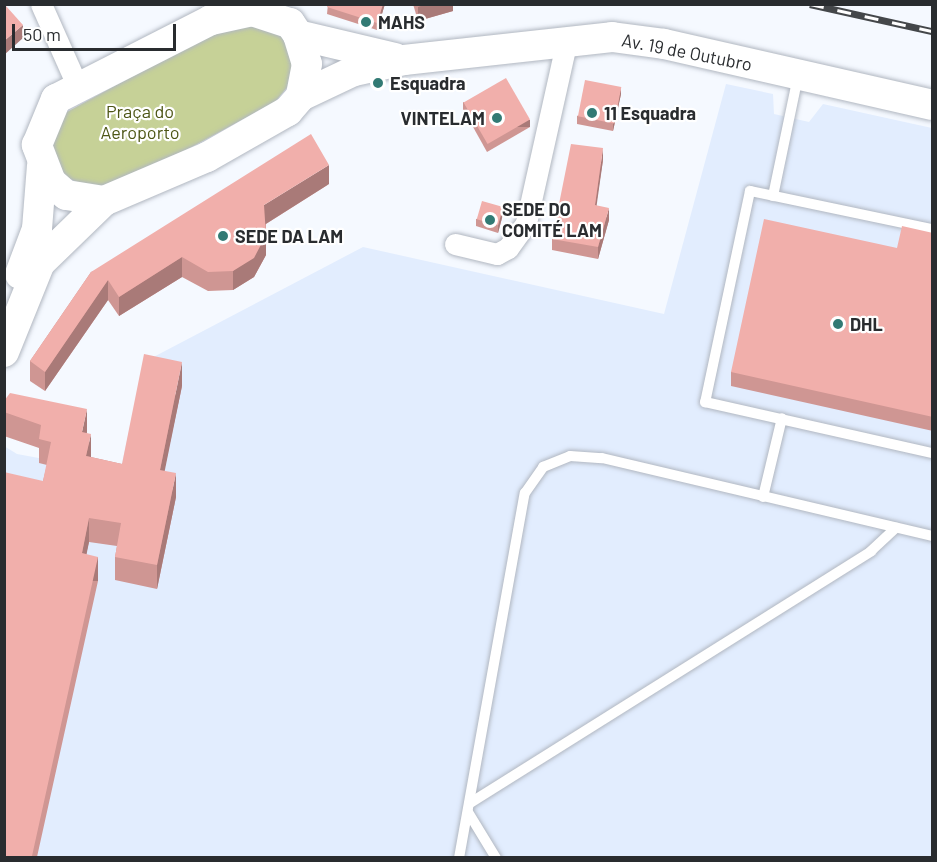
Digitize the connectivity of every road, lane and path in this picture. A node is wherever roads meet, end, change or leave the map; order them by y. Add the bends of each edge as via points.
1 (40, 4) edge
2 (218, 12) edge
3 (291, 21) edge
4 (567, 40) junction
5 (404, 60) junction
6 (798, 75) junction
7 (76, 85) junction
8 (301, 96) junction
9 (933, 105) edge
10 (42, 166) junction
11 (773, 196) junction
12 (104, 201) junction
13 (933, 229) edge
14 (454, 244) dead end
15 (4, 309) edge
16 (4, 352) edge
17 (782, 418) junction
18 (933, 453) edge
19 (763, 497) junction
20 (896, 528) junction
21 (933, 536) edge
22 (469, 807) junction
23 (459, 858) edge
24 (496, 858) edge

1 - 7 street
2 - 3 main road via 252,11
2 - 7 main road
3 - 5 main road
3 - 8 main road via 308,64
4 - 5 main road, Av. 19 de Outubro
4 - 6 main road, Av. 19 de Outubro via 612,37 664,44
4 - 14 street via 526,223 508,249 497,254
5 - 8 main road, Av. 19 de Outubro via 354,71
6 - 9 main road, Av. 19 de Outubro
6 - 11 lane
7 - 10 main road via 56,99 42,122 37,145
8 - 12 main road, Av. 19 de Outubro via 288,111 207,158
10 - 12 main road via 66,195
10 - 15 main road via 33,246
11 - 13 lane
11 - 17 lane via 750,191 705,402
12 - 16 main road via 40,263
17 - 18 lane
17 - 19 lane
19 - 20 lane
19 - 22 lane via 602,458 570,456 543,467 523,504
20 - 21 lane
20 - 22 lane via 871,551
22 - 23 lane
22 - 24 lane

